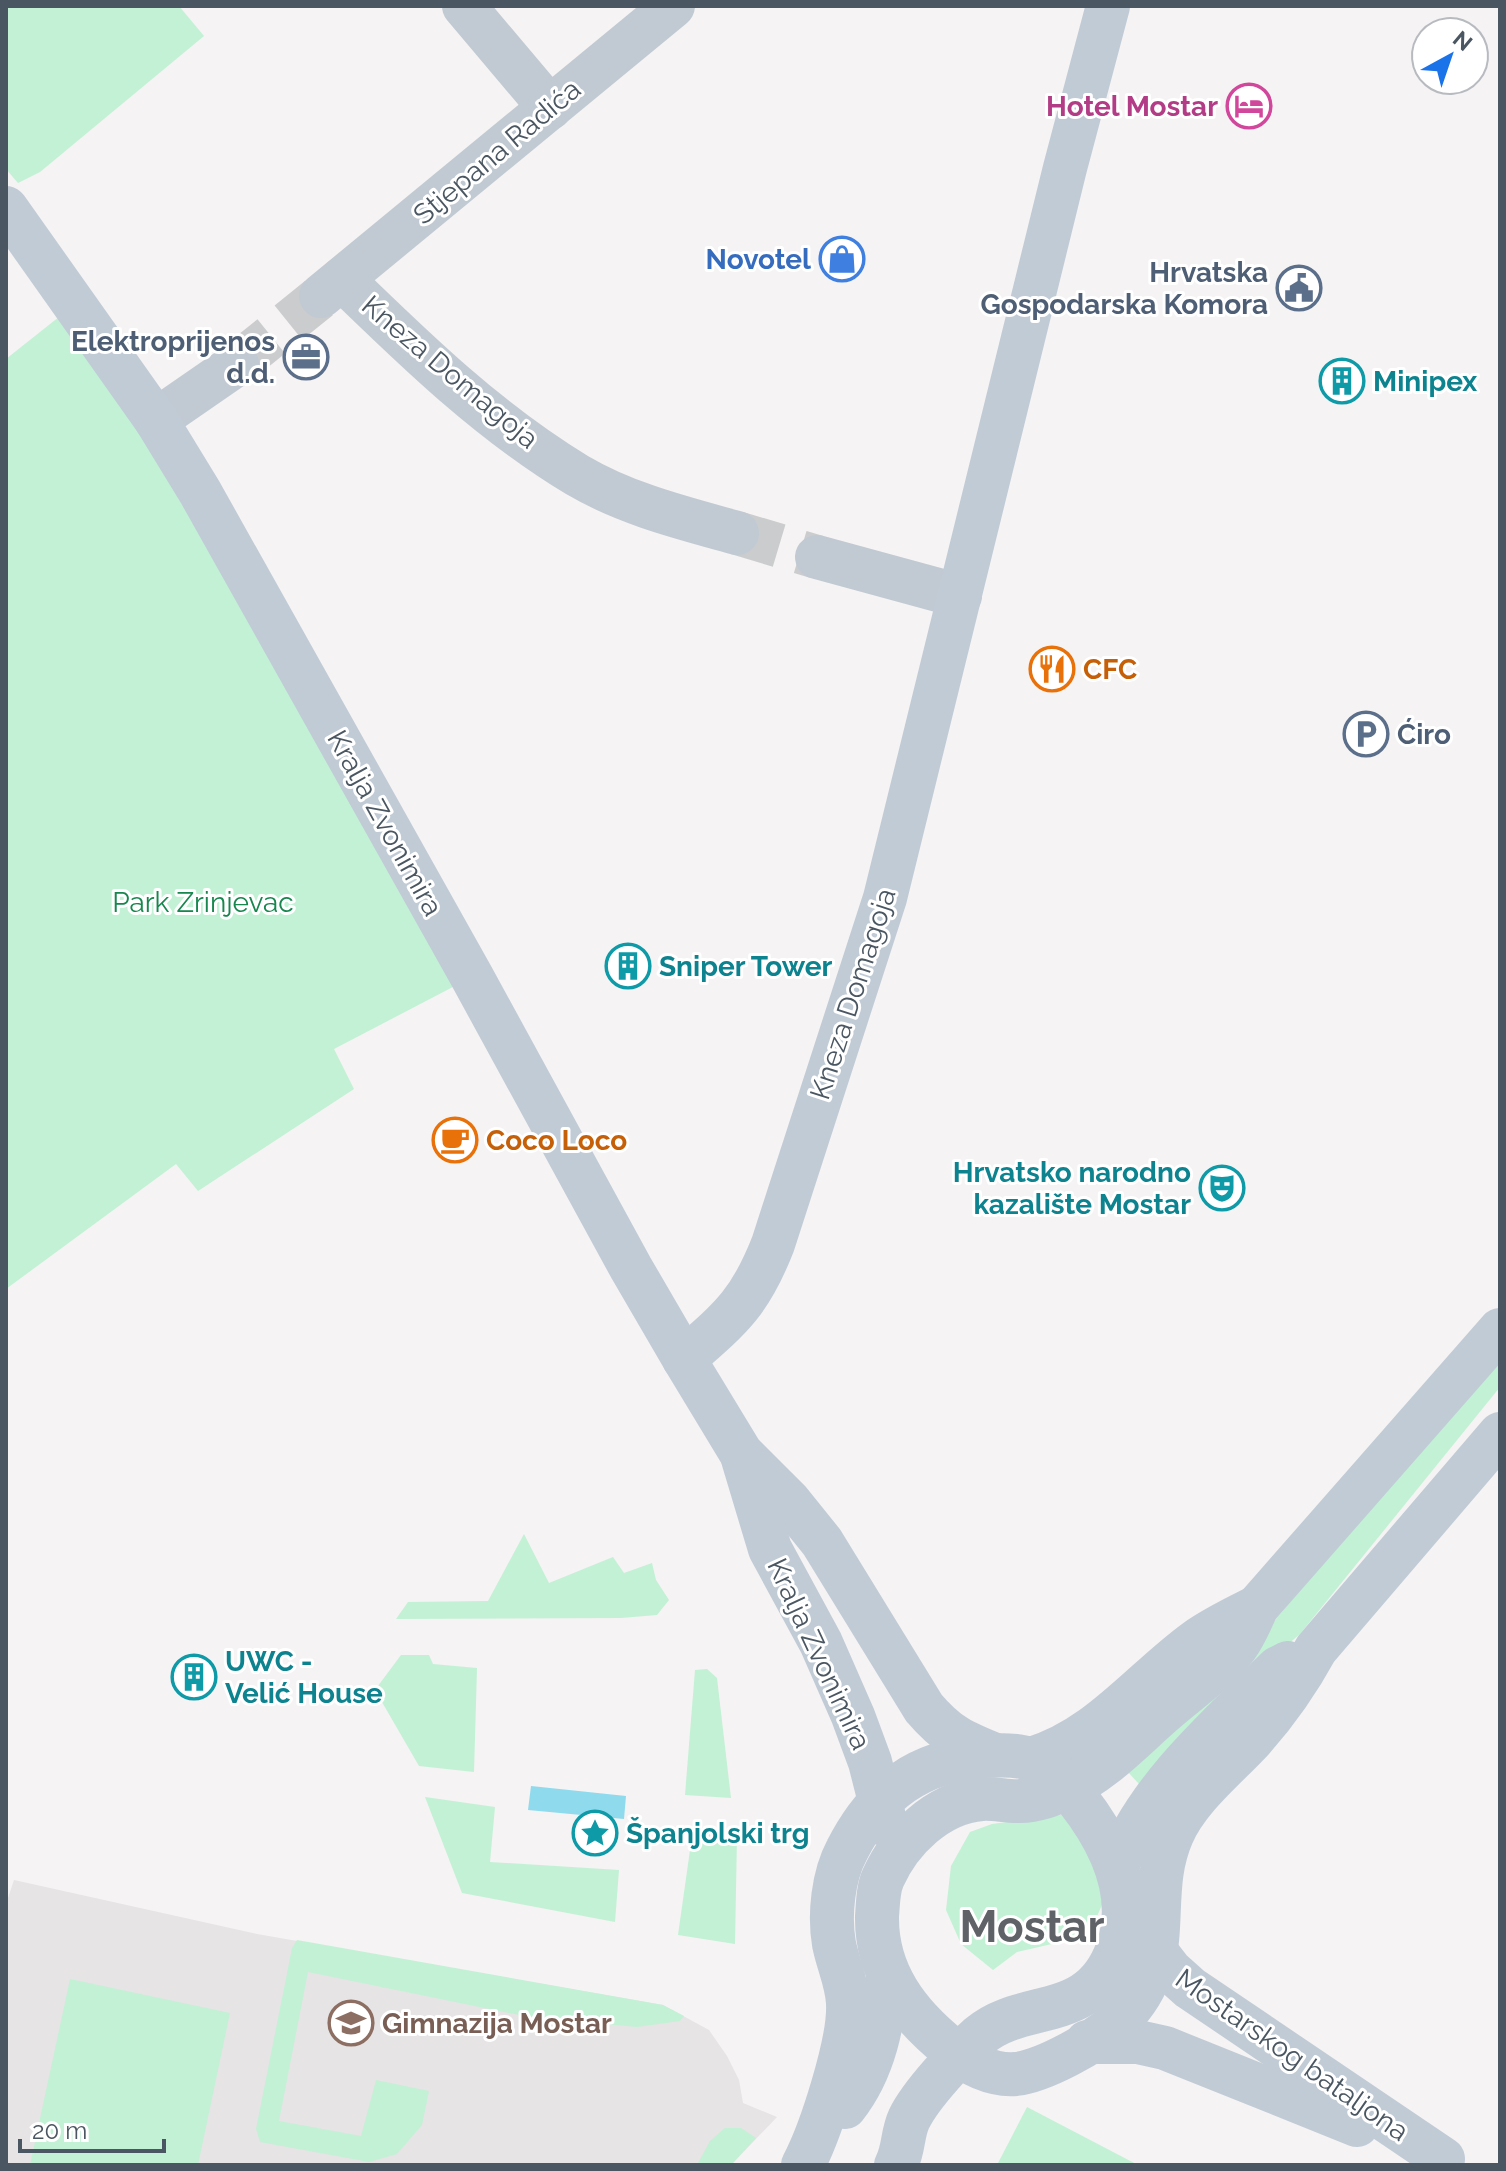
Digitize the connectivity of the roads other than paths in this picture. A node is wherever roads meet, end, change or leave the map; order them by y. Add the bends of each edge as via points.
1 (464, 6) edge
2 (673, 6) edge
3 (1101, 14) edge
4 (550, 108) junction
5 (6, 208) edge
6 (330, 288) joint
7 (237, 364) tunnel mouth
8 (156, 420) junction
9 (737, 533) tunnel mouth
10 (817, 557) tunnel mouth
11 (960, 596) junction
12 (1500, 1330) edge
13 (684, 1359) junction
14 (1500, 1434) edge
15 (741, 1453) junction
16 (1257, 1607) junction
17 (1316, 1649) junction
18 (1013, 1757) junction
19 (1069, 1788) junction
20 (881, 1802) junction
21 (894, 1857) junction
22 (1120, 1885) junction
23 (1157, 1956) junction
24 (888, 1975) junction
25 (1087, 2042) junction
26 (958, 2055) junction
27 (998, 2073) junction
28 (809, 2154) edge
29 (899, 2160) edge
30 (1449, 2162) edge

1 - 4 street
2 - 4 street, Stjepana Radića
3 - 11 main road, Kneza Domagoja
4 - 6 street, Stjepana Radića
5 - 8 main road, Kralja Zvonimira
6 - 9 street, Kneza Domagoja via 579,476 659,511
7 - 8 street
8 - 13 main road, Kralja Zvonimira
10 - 11 street
11 - 13 main road, Kneza Domagoja via 885,898 773,1244 750,1296
12 - 16 main road
13 - 15 main road, Kralja Zvonimira
14 - 17 main road
15 - 18 main road, Kralja Zvonimira via 822,1542 942,1729 968,1744
15 - 20 main road, Kralja Zvonimira via 770,1549 844,1693
16 - 18 main road via 1195,1641 1085,1734 1054,1752
16 - 19 main road via 1237,1646 1211,1672
17 - 22 main road via 1278,1668 1204,1740 1134,1829
17 - 23 main road via 1295,1688 1173,1833 1164,1860
18 - 19 main road, Kralja Zvonimira via 1047,1768
18 - 20 main road via 942,1763 914,1774
19 - 21 main road via 1021,1802 979,1799 959,1804 924,1825
19 - 22 main road via 1106,1841
20 - 21 main road, Kralja Zvonimira
20 - 28 main road via 846,1852 832,1905 834,1945 849,2004 846,2034
21 - 24 main road via 878,1903 877,1925
22 - 23 main road, Mostarskog bataljona
22 - 26 main road via 1122,1932 1117,1951 1095,1984 1066,2003 983,2033
23 - 25 main road via 1130,2008
23 - 30 main road, Mostarskog bataljona via 1224,2013
24 - 26 main road via 914,2016
24 - 28 main road via 882,2029 858,2090
25 - 27 main road via 1036,2069
25 - 30 main road, Mostarskog bataljona via 1138,2042 1180,2053
26 - 27 main road
26 - 29 main road via 909,2119
27 - 29 main road via 965,2094

